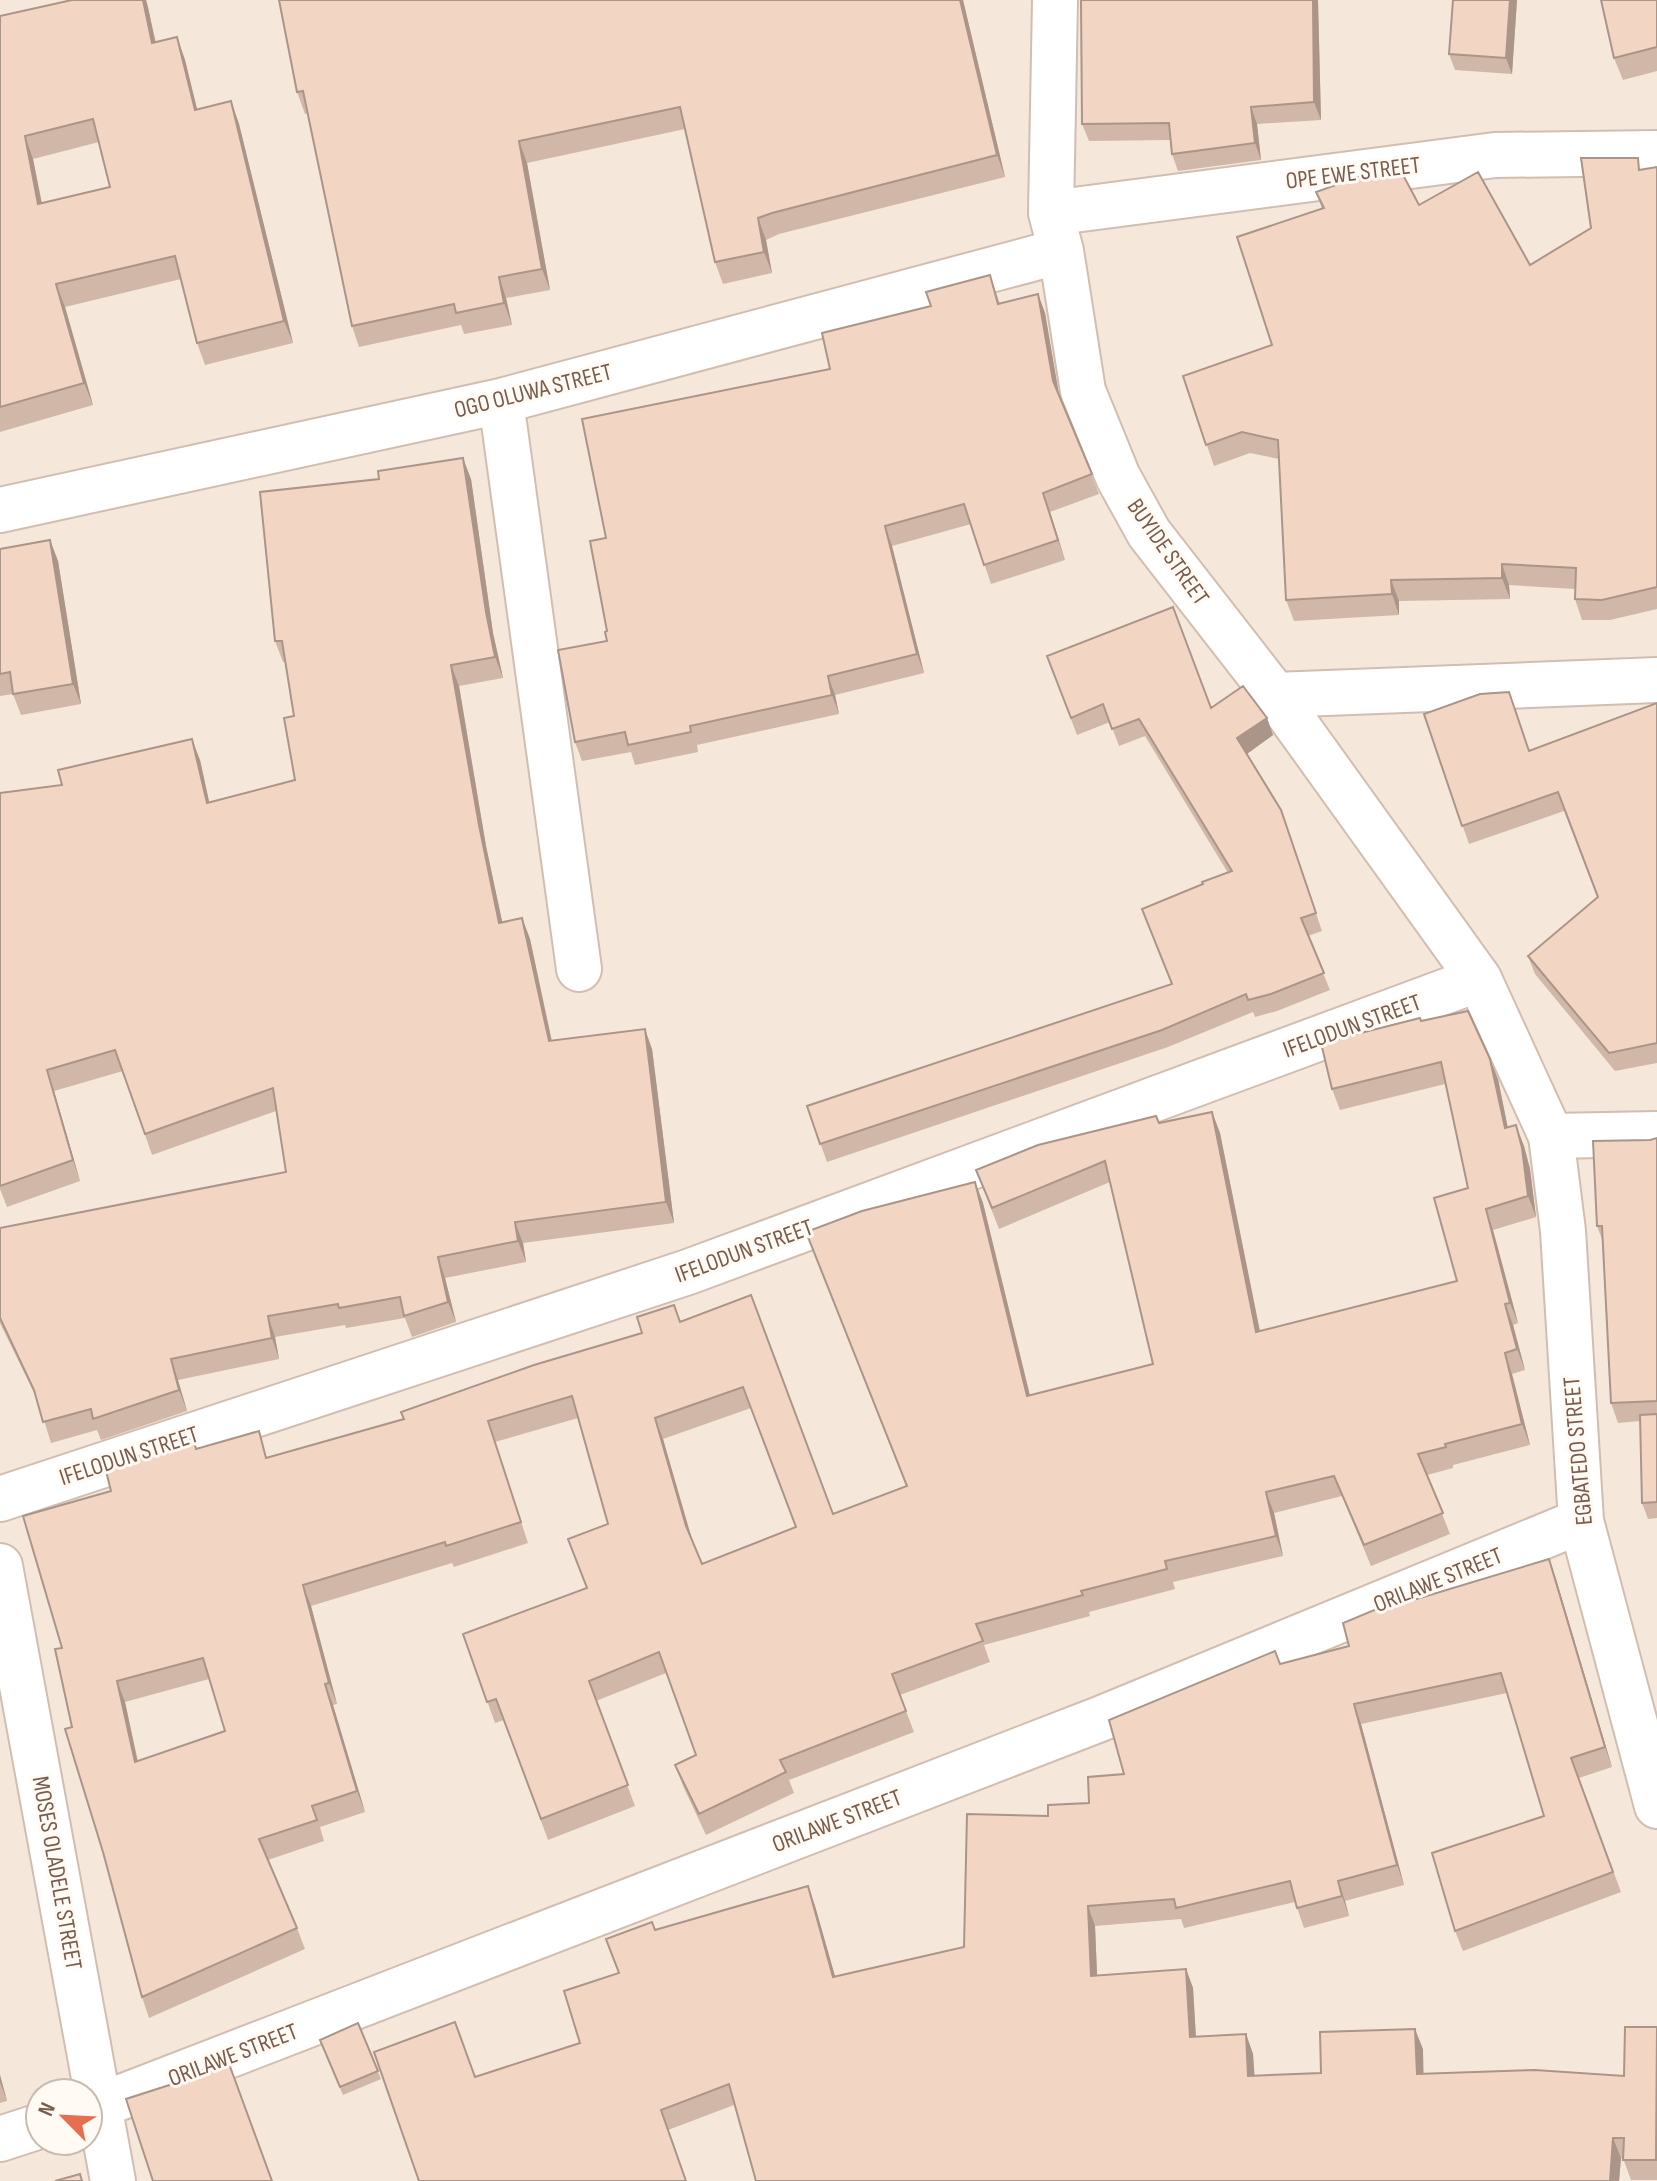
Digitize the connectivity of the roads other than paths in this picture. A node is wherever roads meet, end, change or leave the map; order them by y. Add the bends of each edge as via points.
1 (1055, 0) edge
2 (1657, 153) edge
3 (1056, 232) junction
4 (501, 401) junction
5 (0, 510) edge
6 (1657, 680) edge
7 (1275, 695) junction
8 (579, 969) dead end
9 (1479, 979) junction
10 (1657, 1134) edge
11 (1551, 1136) junction
12 (0, 1499) edge
13 (1581, 1521) junction
14 (0, 1566) edge
15 (1646, 1724) edge
16 (1657, 1806) edge
17 (88, 2077) edge
18 (104, 2105) edge
19 (24, 2131) edge
20 (0, 2139) edge
21 (104, 2149) edge
22 (113, 2181) edge

1 - 3 street, BUYIDE STREET
2 - 3 street, OPE EWE STREET via 1495,155
3 - 4 street, OGO OLUWA STREET
3 - 7 street, BUYIDE STREET via 1083,391 1118,477 1149,533
4 - 5 street, OGO OLUWA STREET
4 - 8 street
6 - 7 street
7 - 9 street, BUYIDE STREET
9 - 11 street, EGBATEDO STREET
9 - 12 street, IFELODUN STREET via 688,1272
10 - 11 street
11 - 13 street, EGBATEDO STREET via 1563,1231
13 - 15 street, EGBATEDO STREET via 1610,1637
13 - 18 street, ORILAWE STREET via 1100,1719
14 - 17 street, MOSES OLADELE STREET via 58,1873
15 - 16 street, EGBATEDO STREET
19 - 20 street
21 - 22 street, MOSES OLADELE STREET

